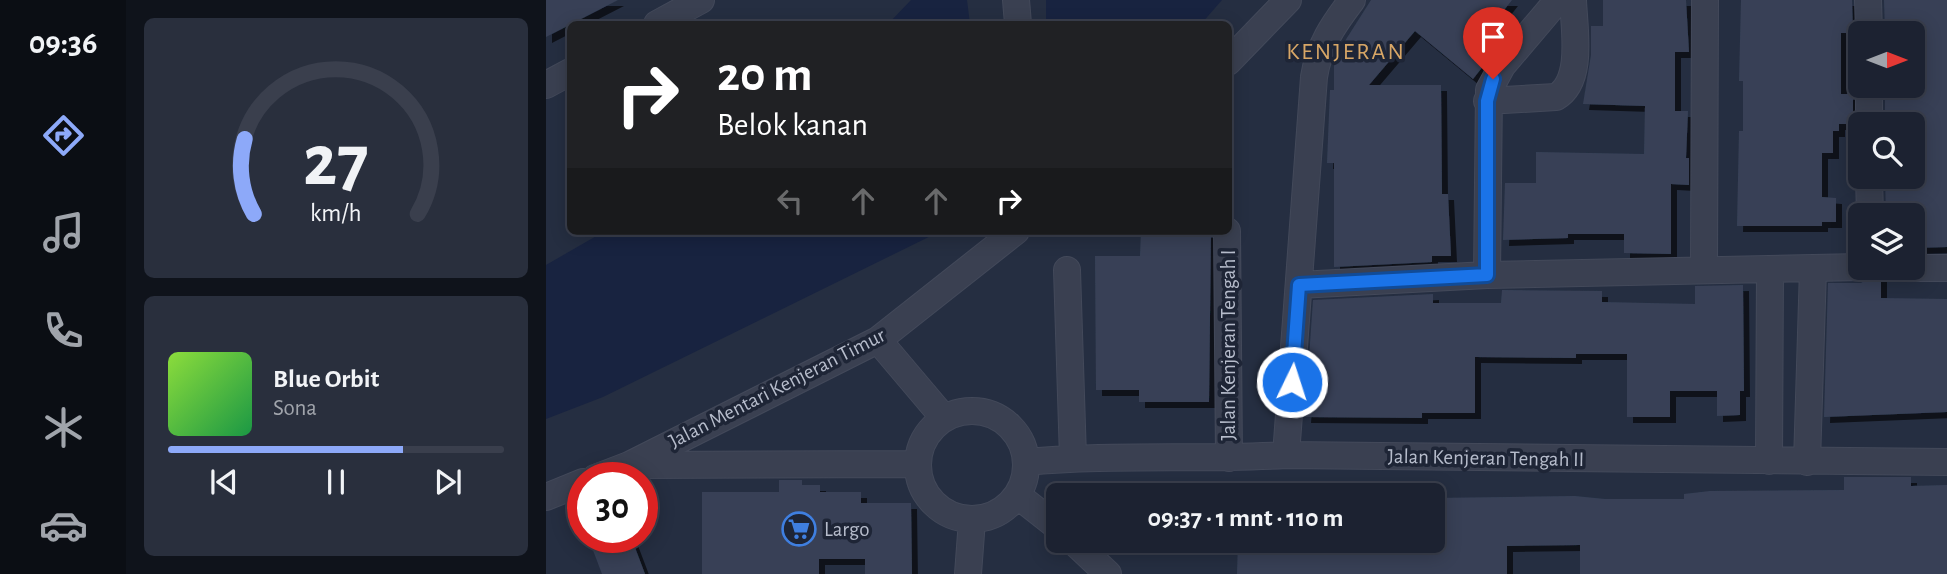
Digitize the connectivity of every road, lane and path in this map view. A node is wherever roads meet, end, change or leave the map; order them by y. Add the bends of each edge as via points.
1 (701, 0) edge
2 (1016, 0) edge
3 (1288, 0) edge
4 (1352, 0) edge
5 (1558, 0) edge
6 (1573, 0) edge
7 (1705, 0) edge
8 (1868, 0) edge
9 (662, 21) edge
10 (1018, 21) edge
11 (1869, 21) edge
12 (1232, 58) edge
13 (567, 74) edge
14 (546, 85) edge
15 (1487, 101) junction
16 (1011, 235) edge
17 (1227, 235) edge
18 (1848, 268) edge
19 (1925, 268) edge
20 (1947, 268) edge
21 (1770, 269) junction
22 (1813, 269) junction
23 (1067, 271) dead end
24 (1704, 271) junction
25 (1487, 275) junction
26 (1299, 285) junction
27 (877, 340) junction
28 (944, 418) junction
29 (1286, 455) junction
30 (1073, 458) junction
31 (1228, 458) junction
32 (1769, 461) junction
33 (635, 462) edge
34 (1026, 462) junction
35 (1807, 462) junction
36 (1947, 462) edge
37 (917, 464) junction
38 (658, 465) edge
39 (567, 488) edge
40 (1017, 495) junction
41 (546, 497) edge
42 (1046, 518) edge
43 (972, 520) junction
44 (1086, 553) edge
45 (968, 574) edge
46 (1108, 574) edge

1 - 9 street
2 - 10 street
3 - 12 street
4 - 26 street via 1318,54
5 - 15 street via 1502,66
6 - 15 street via 1574,63 1564,93
7 - 24 street
8 - 11 street
13 - 14 street
15 - 25 street
16 - 27 street, Jalan Mentari Kenjeran Timur
17 - 31 street, Jalan Kenjeran Tengah I
18 - 22 street
19 - 20 street
21 - 22 street
21 - 24 street
21 - 32 street
22 - 35 street
23 - 30 street
24 - 25 street
25 - 26 street
26 - 29 street
27 - 28 street
27 - 33 street, Jalan Mentari Kenjeran Timur
28 - 34 street via 961,411 997,417 1022,444
28 - 37 street via 930,430
29 - 31 street, Jalan Kenjeran Tengah II
29 - 32 street, Jalan Kenjeran Tengah II
30 - 31 street, Jalan Kenjeran Tengah II
30 - 34 street, Jalan Kenjeran Tengah II
32 - 35 street, Jalan Kenjeran Tengah II
34 - 40 street
35 - 36 street, Jalan Kenjeran Tengah II
37 - 38 street
37 - 43 street via 919,482 940,510
39 - 41 street
40 - 42 street
40 - 43 street via 1005,509
43 - 45 street
44 - 46 street

